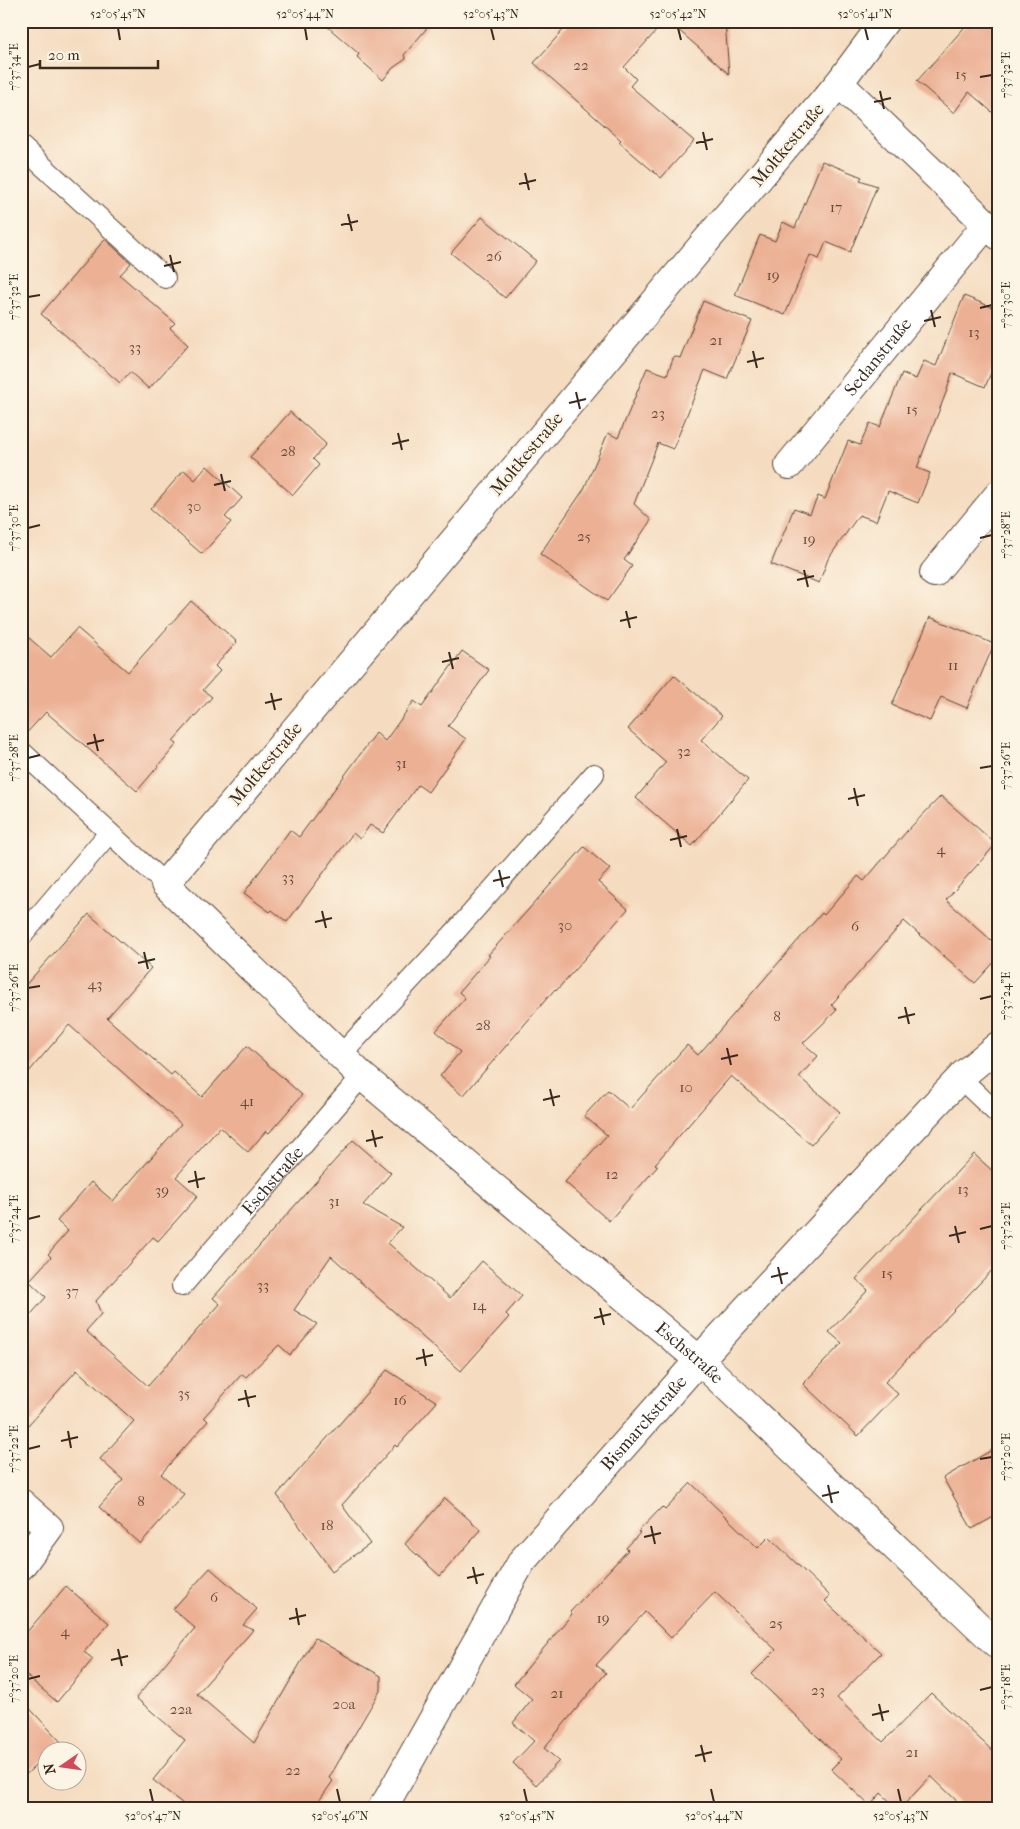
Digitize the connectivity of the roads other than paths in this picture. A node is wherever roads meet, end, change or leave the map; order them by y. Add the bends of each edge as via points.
1 (885, 21) edge
2 (839, 83) junction
3 (21, 146) edge
4 (992, 230) edge
5 (165, 278) dead end
6 (789, 465) dead end
7 (999, 494) edge
8 (934, 573) dead end
9 (21, 751) edge
10 (594, 774) dead end
11 (109, 833) junction
12 (165, 884) junction
13 (21, 937) edge
14 (999, 1045) edge
15 (341, 1055) junction
16 (362, 1076) junction
17 (960, 1078) junction
18 (999, 1115) edge
19 (182, 1286) dead end
20 (699, 1360) junction
21 (21, 1503) edge
22 (21, 1566) edge
23 (999, 1646) edge
24 (388, 1806) edge

1 - 2 street, Moltkestraße
2 - 4 street, Sedanstraße
2 - 12 street, Moltkestraße
3 - 5 lane
4 - 6 street, Sedanstraße
7 - 8 street
9 - 11 lane
10 - 15 lane
11 - 12 lane
11 - 13 lane
12 - 15 street, Eschstraße
14 - 17 street, Bismarckstraße
15 - 16 street, Eschstraße
16 - 19 lane, Eschstraße
16 - 20 street, Eschstraße
17 - 18 lane
17 - 20 street, Bismarckstraße
20 - 23 street, Eschstraße
20 - 24 street, Bismarckstraße via 522,1561
21 - 22 street via 49,1528

